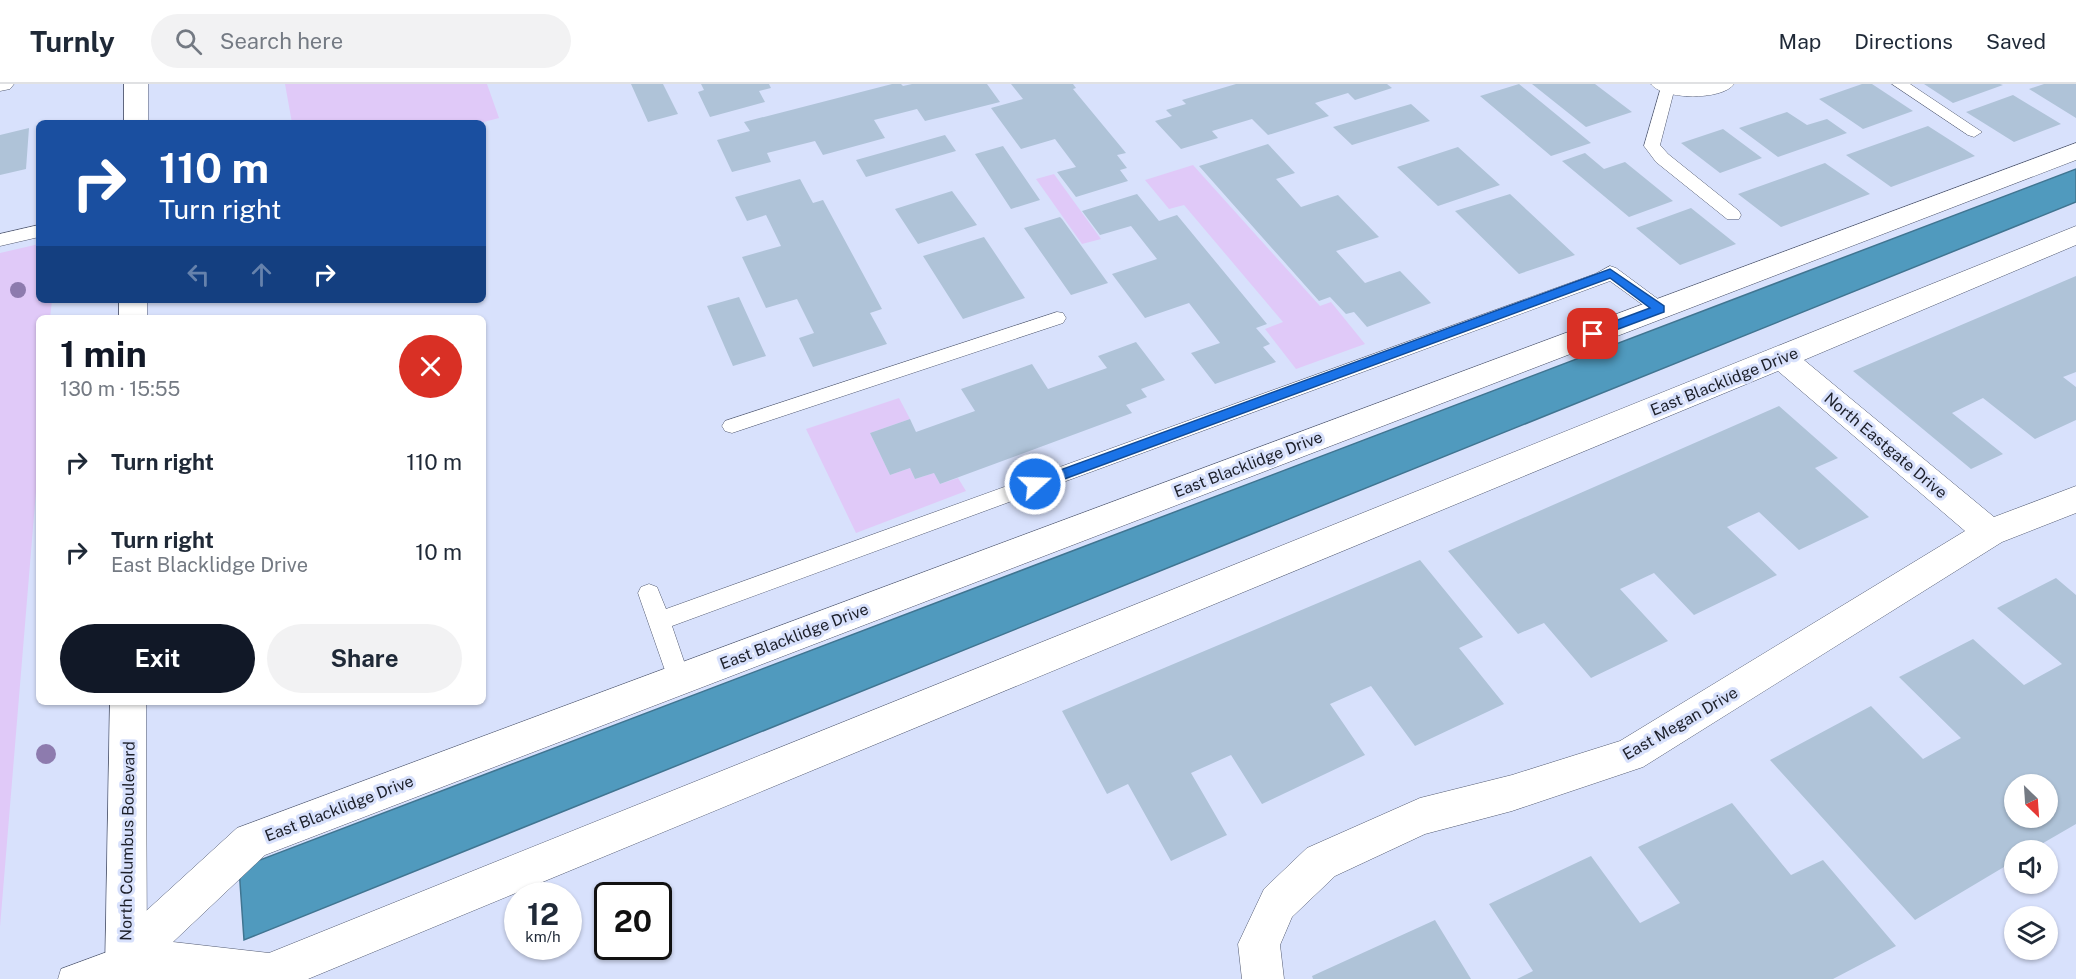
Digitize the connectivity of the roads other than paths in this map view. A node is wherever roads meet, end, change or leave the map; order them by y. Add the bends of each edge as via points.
1 (136, 84) edge
2 (1722, 84) edge
3 (1900, 84) edge
4 (1665, 85) edge
5 (136, 120) edge
6 (1974, 132) dead end
7 (2076, 151) edge
8 (1733, 215) dead end
9 (36, 232) edge
10 (2076, 235) edge
11 (0, 240) edge
12 (1660, 309) junction
13 (1057, 318) dead end
14 (1782, 358) junction
15 (732, 426) dead end
16 (2076, 499) edge
17 (1990, 533) junction
18 (649, 593) dead end
19 (659, 621) junction
20 (679, 679) junction
21 (128, 705) edge
22 (1261, 962) edge
23 (126, 969) edge
24 (71, 979) edge

1 - 5 street
2 - 4 street via 1705,89
3 - 6 lane
4 - 8 lane via 1652,146
7 - 12 street, East Blacklidge Drive
9 - 11 lane
10 - 14 street, East Blacklidge Drive
12 - 19 lane via 1610,272
12 - 20 street, East Blacklidge Drive
13 - 15 lane
14 - 17 street, North Eastgate Drive
14 - 23 street, East Blacklidge Drive via 269,974
16 - 17 street, East Megan Drive
17 - 22 street, East Megan Drive via 1630,754 1420,818 1321,862 1278,903
18 - 19 lane
19 - 20 lane
20 - 23 street, East Blacklidge Drive via 251,841
21 - 23 street, North Columbus Boulevard
23 - 24 lane

